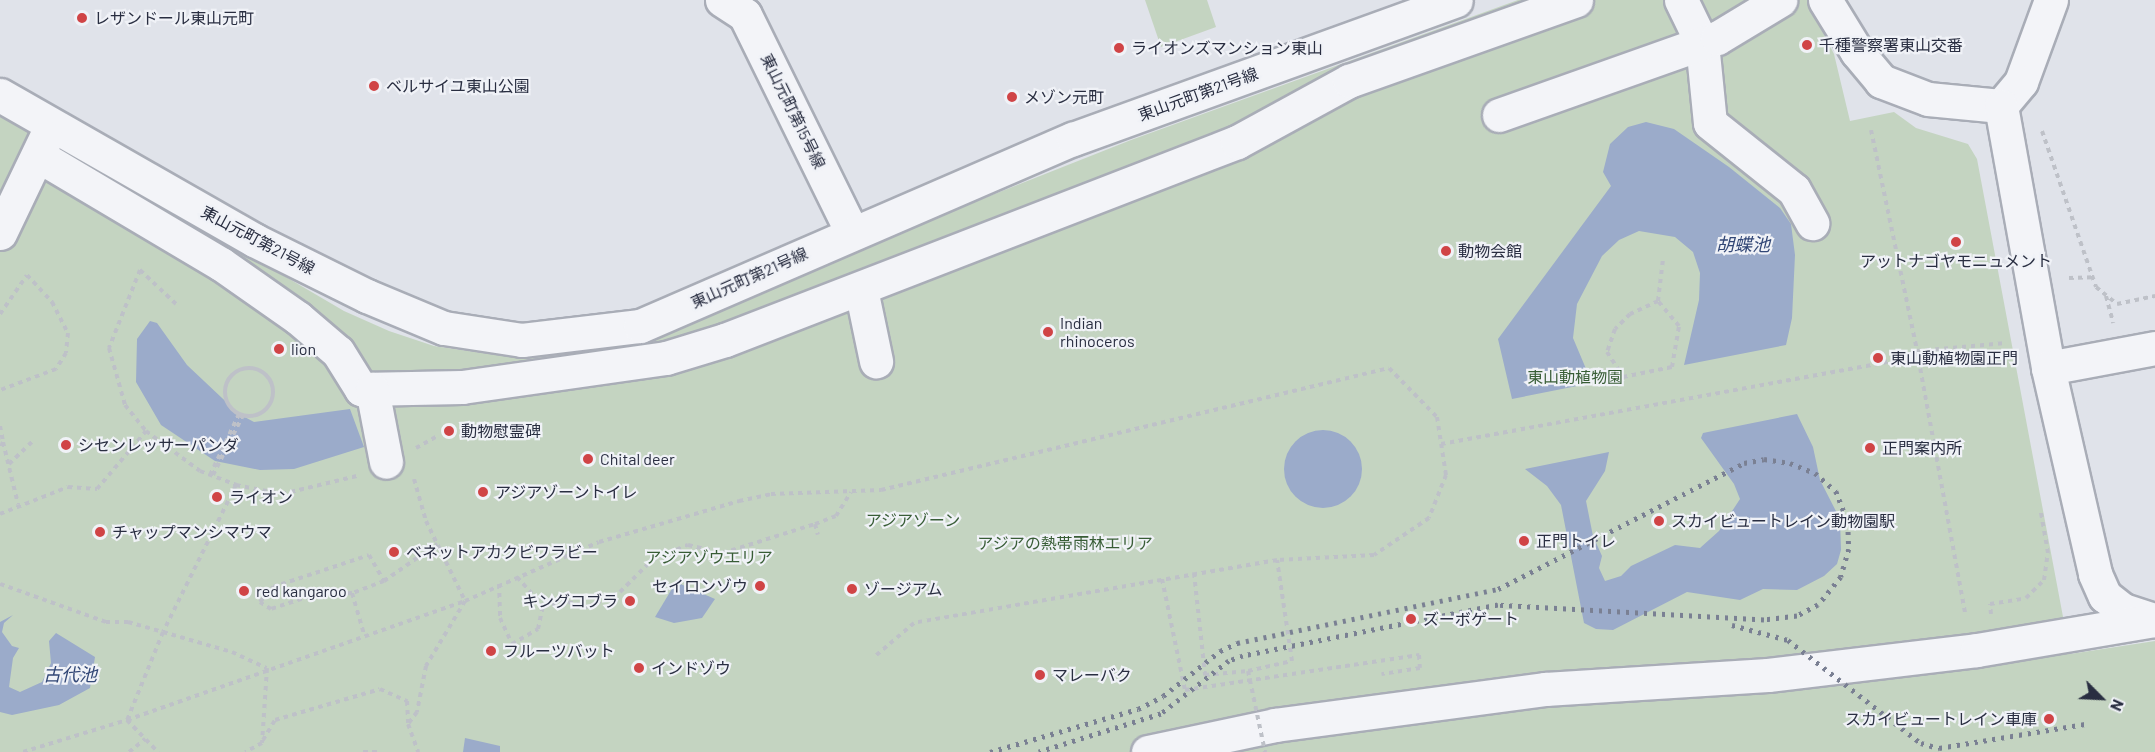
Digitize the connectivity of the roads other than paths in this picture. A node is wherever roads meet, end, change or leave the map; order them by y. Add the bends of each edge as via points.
1 (1456, 0) edge
2 (1576, 0) edge
3 (1681, 0) edge
4 (1780, 0) edge
5 (1825, 0) edge
6 (2051, 0) edge
7 (743, 5) edge
8 (1702, 43) junction
9 (0, 94) edge
10 (2001, 106) junction
11 (1498, 115) dead end
12 (50, 123) junction
13 (39, 156) junction
14 (1812, 224) dead end
15 (852, 232) junction
16 (0, 233) edge
17 (861, 289) junction
18 (2155, 348) edge
19 (876, 362) dead end
20 (2048, 368) junction
21 (372, 389) junction
22 (396, 458) road end
23 (2154, 620) edge
24 (1148, 752) edge

1 - 15 street, 東山元町第21号線 via 1073,140
2 - 17 street via 1349,81 1237,142
3 - 8 street
4 - 8 street
5 - 10 street via 1857,52 1881,81 1928,99
6 - 10 street via 2021,82
7 - 15 street, 東山元町第15号線
8 - 11 street
8 - 14 street via 1710,123 1794,190
9 - 12 street, 東山元町第21号線
10 - 20 street
12 - 13 street
12 - 15 street, 東山元町第21号線 via 245,234 367,296 444,328 522,339 640,326
13 - 16 street
13 - 21 street via 220,264 298,318 338,352 361,389
17 - 19 street
17 - 21 street via 666,358 462,387
18 - 20 street
20 - 23 street via 2095,574 2105,596 2123,610
21 - 22 street
23 - 24 street via 1977,650 1768,675 1545,689 1275,725

